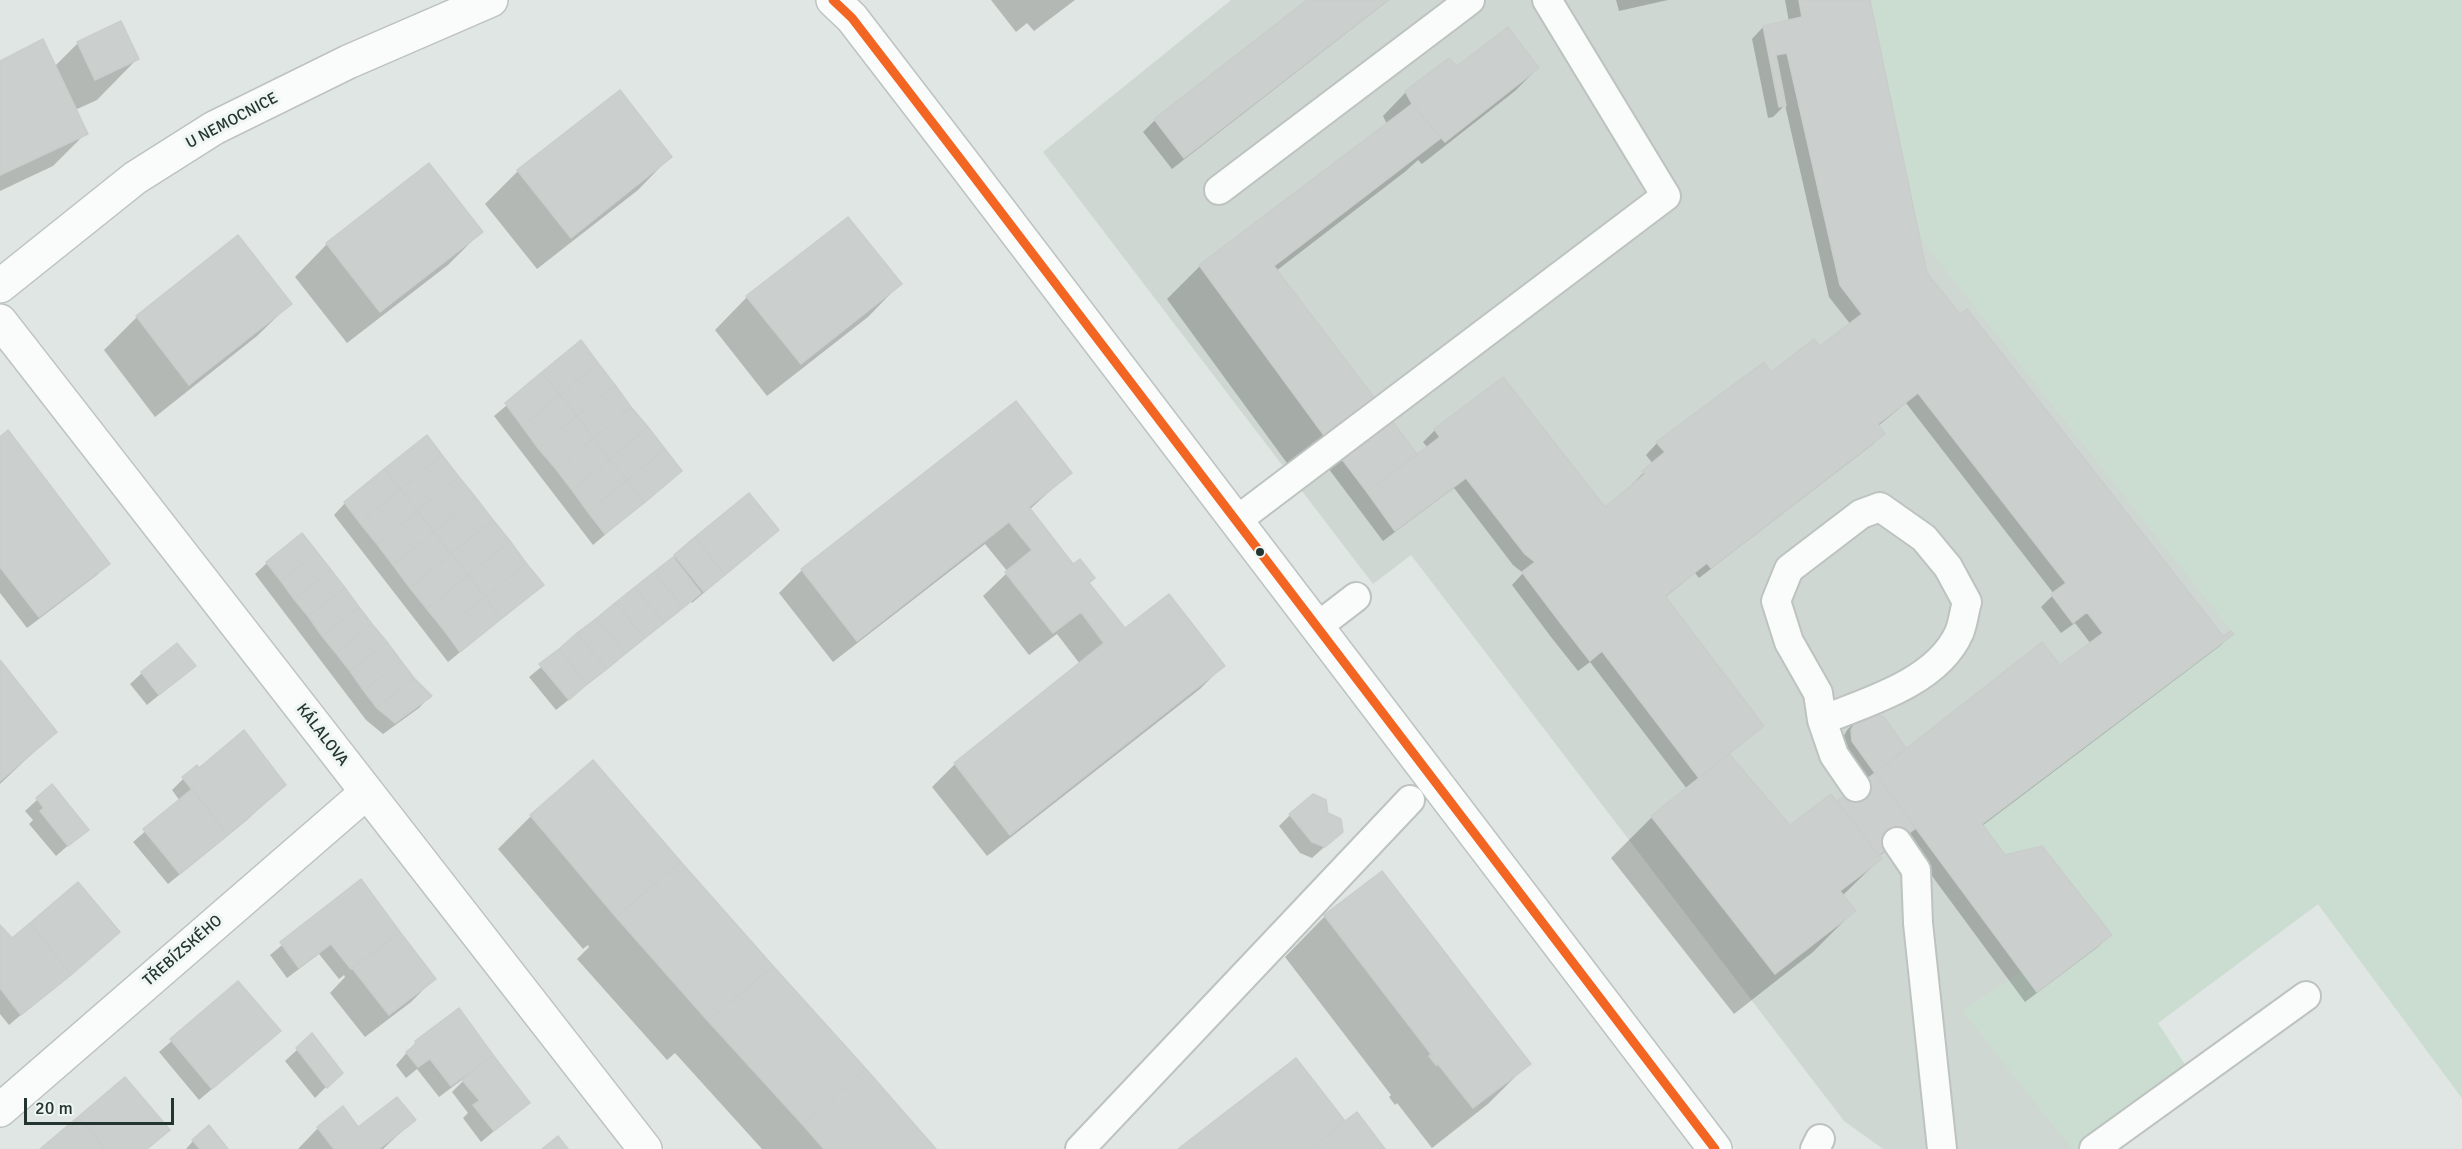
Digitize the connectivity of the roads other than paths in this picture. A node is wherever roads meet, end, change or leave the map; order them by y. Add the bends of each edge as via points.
1 (490, 0) edge
2 (833, 0) edge
3 (1470, 0) edge
4 (1547, 0) edge
5 (1219, 190) dead end
6 (0, 286) edge
7 (0, 321) edge
8 (1236, 521) junction
9 (1356, 597) dead end
10 (1317, 627) junction
11 (1822, 720) junction
12 (1856, 787) dead end
13 (367, 792) junction
14 (1410, 800) dead end
15 (1897, 842) dead end
16 (2306, 996) dead end
17 (0, 1110) edge
18 (645, 1149) edge
19 (1080, 1149) edge
20 (1715, 1149) edge
21 (1941, 1149) edge
22 (2094, 1149) edge

1 - 6 street, U NEMOCNICE via 348,62 172,152
2 - 8 street via 852,18
3 - 5 lane
4 - 8 lane via 1666,196
7 - 13 street, KÁLALOVA
8 - 10 street
9 - 10 lane
10 - 20 street
11 - 11 lane via 1901,688 1942,659 1959,633 1967,602 1948,567 1924,538 1880,507 1861,514 1789,569 1776,601 1789,642 1818,693
11 - 12 lane via 1834,755
13 - 17 street, TŘEBÍZSKÉHO
13 - 18 street, KÁLALOVA
14 - 19 lane
15 - 21 lane via 1916,870
16 - 22 lane

